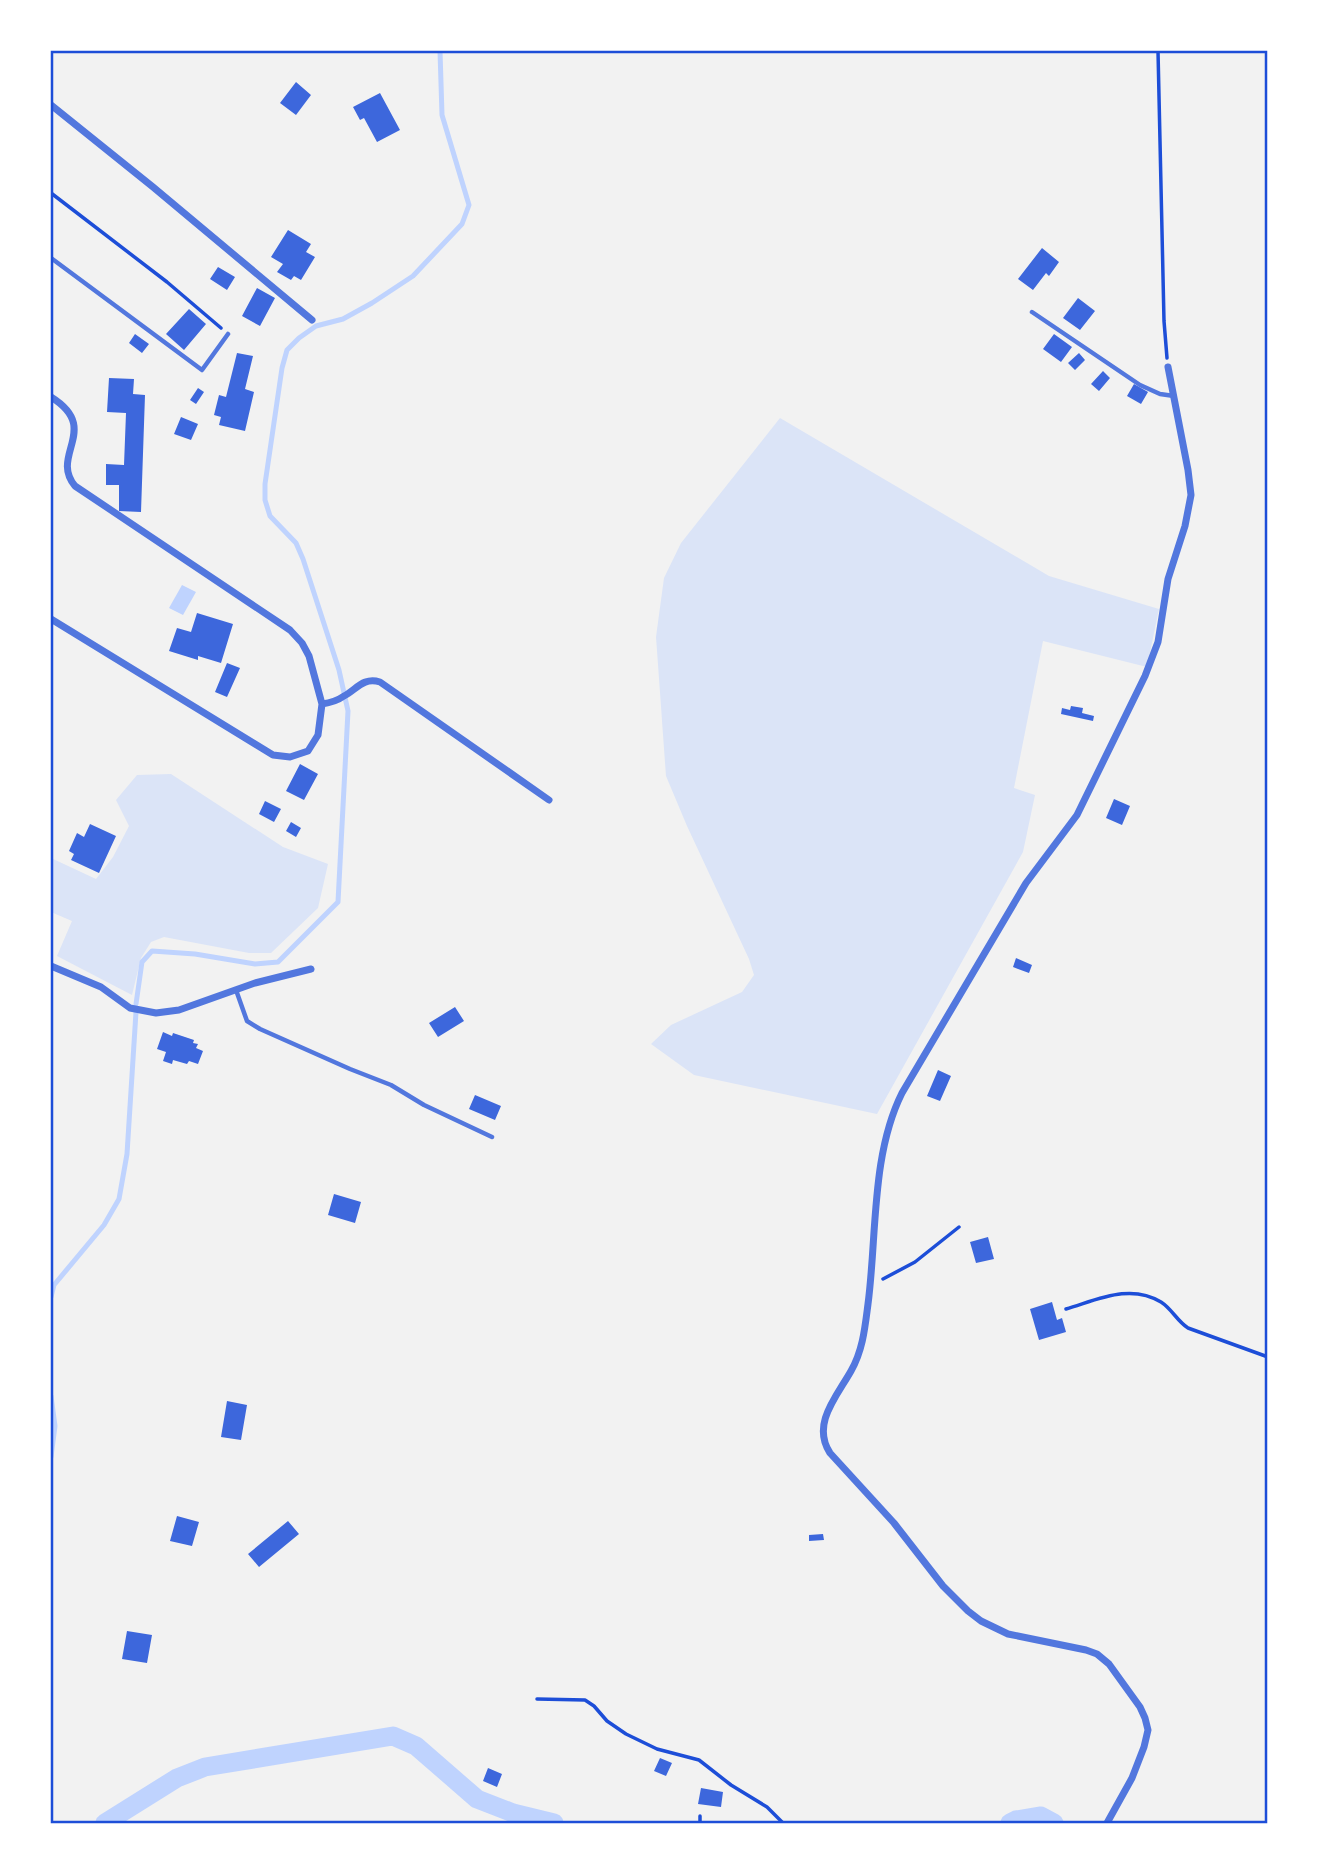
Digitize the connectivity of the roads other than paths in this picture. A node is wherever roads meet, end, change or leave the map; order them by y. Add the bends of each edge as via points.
1 (51, 105) edge
2 (51, 258) edge
3 (1032, 312) dead end
4 (312, 320) dead end
5 (228, 334) road end
6 (1168, 367) road end
7 (51, 397) edge
8 (1174, 397) junction
9 (51, 619) edge
10 (321, 704) junction
11 (550, 800) dead end
12 (51, 966) edge
13 (312, 969) dead end
14 (235, 989) junction
15 (492, 1137) dead end
16 (1107, 1823) edge

1 - 4 street
2 - 5 lane via 202,370
3 - 8 lane via 1140,385
6 - 8 street
7 - 10 street via 68,411 74,424 67,473 75,486 290,630 309,656
8 - 16 street via 1191,502 1154,653 1077,815 1026,883 893,1112 881,1158 865,1332 822,1429 834,1459 968,1611 1009,1634 1086,1650 1109,1664 1140,1707 1147,1730 1132,1778
9 - 10 street via 273,755 290,757 308,751 318,735
10 - 11 street via 376,680
12 - 14 street via 101,987 130,1008 148,1012 179,1010
13 - 14 street
14 - 15 lane via 247,1021 260,1029 391,1085

